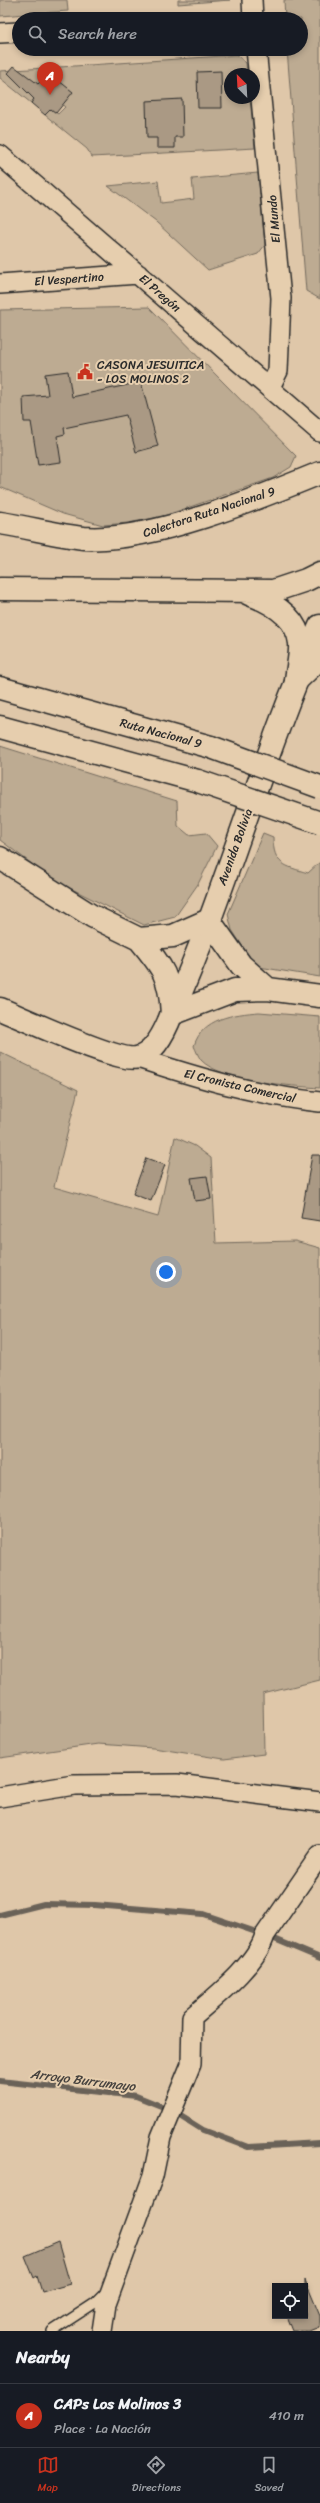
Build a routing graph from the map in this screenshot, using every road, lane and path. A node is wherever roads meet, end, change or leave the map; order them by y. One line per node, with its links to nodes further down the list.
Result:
1 (252, 0): 2 (street)
2 (253, 12)
3 (12, 32): 4 (street)
4 (0, 33)
5 (257, 56): 9 (street, El Mundo)
6 (0, 155): 7 (street, El Pregón)
7 (138, 274): 8 (street, El Vespertino); 9 (street, El Pregón)
8 (0, 284)
9 (270, 387): 10 (street, El Pregón)
10 (320, 432)
11 (320, 473): 12 (main road, Colectora Ruta Nacional 9)
12 (0, 523)
13 (320, 573): 15 (main road)
14 (0, 589): 15 (main road)
15 (242, 591): 18 (main road)
16 (320, 626): 18 (main road, Avenida Bolivia)
17 (320, 658): 18 (main road)
18 (296, 681): 24 (main road, Avenida Bolivia)
19 (0, 688): 21 (main road, Ruta Nacional 9, bridge)
20 (0, 727): 22 (main road, bridge)
21 (320, 787)
22 (320, 823)
23 (0, 858): 25 (main road)
24 (209, 920): 25 (main road); 26 (main road); 29 (main road, Avenida Bolivia)
25 (138, 939): 29 (main road)
26 (268, 989): 27 (main road); 29 (main road)
27 (320, 996)
28 (0, 1009): 30 (main road)
29 (172, 1014): 30 (main road, Avenida Bolivia)
30 (138, 1058): 31 (street, El Cronista Comercial)
31 (320, 1102)
32 (0, 1797): 33 (street)
33 (320, 1802)
34 (320, 1855): 35 (street)
35 (114, 2284): 36 (lane); 37 (street)
36 (52, 2331)
37 (102, 2331)

